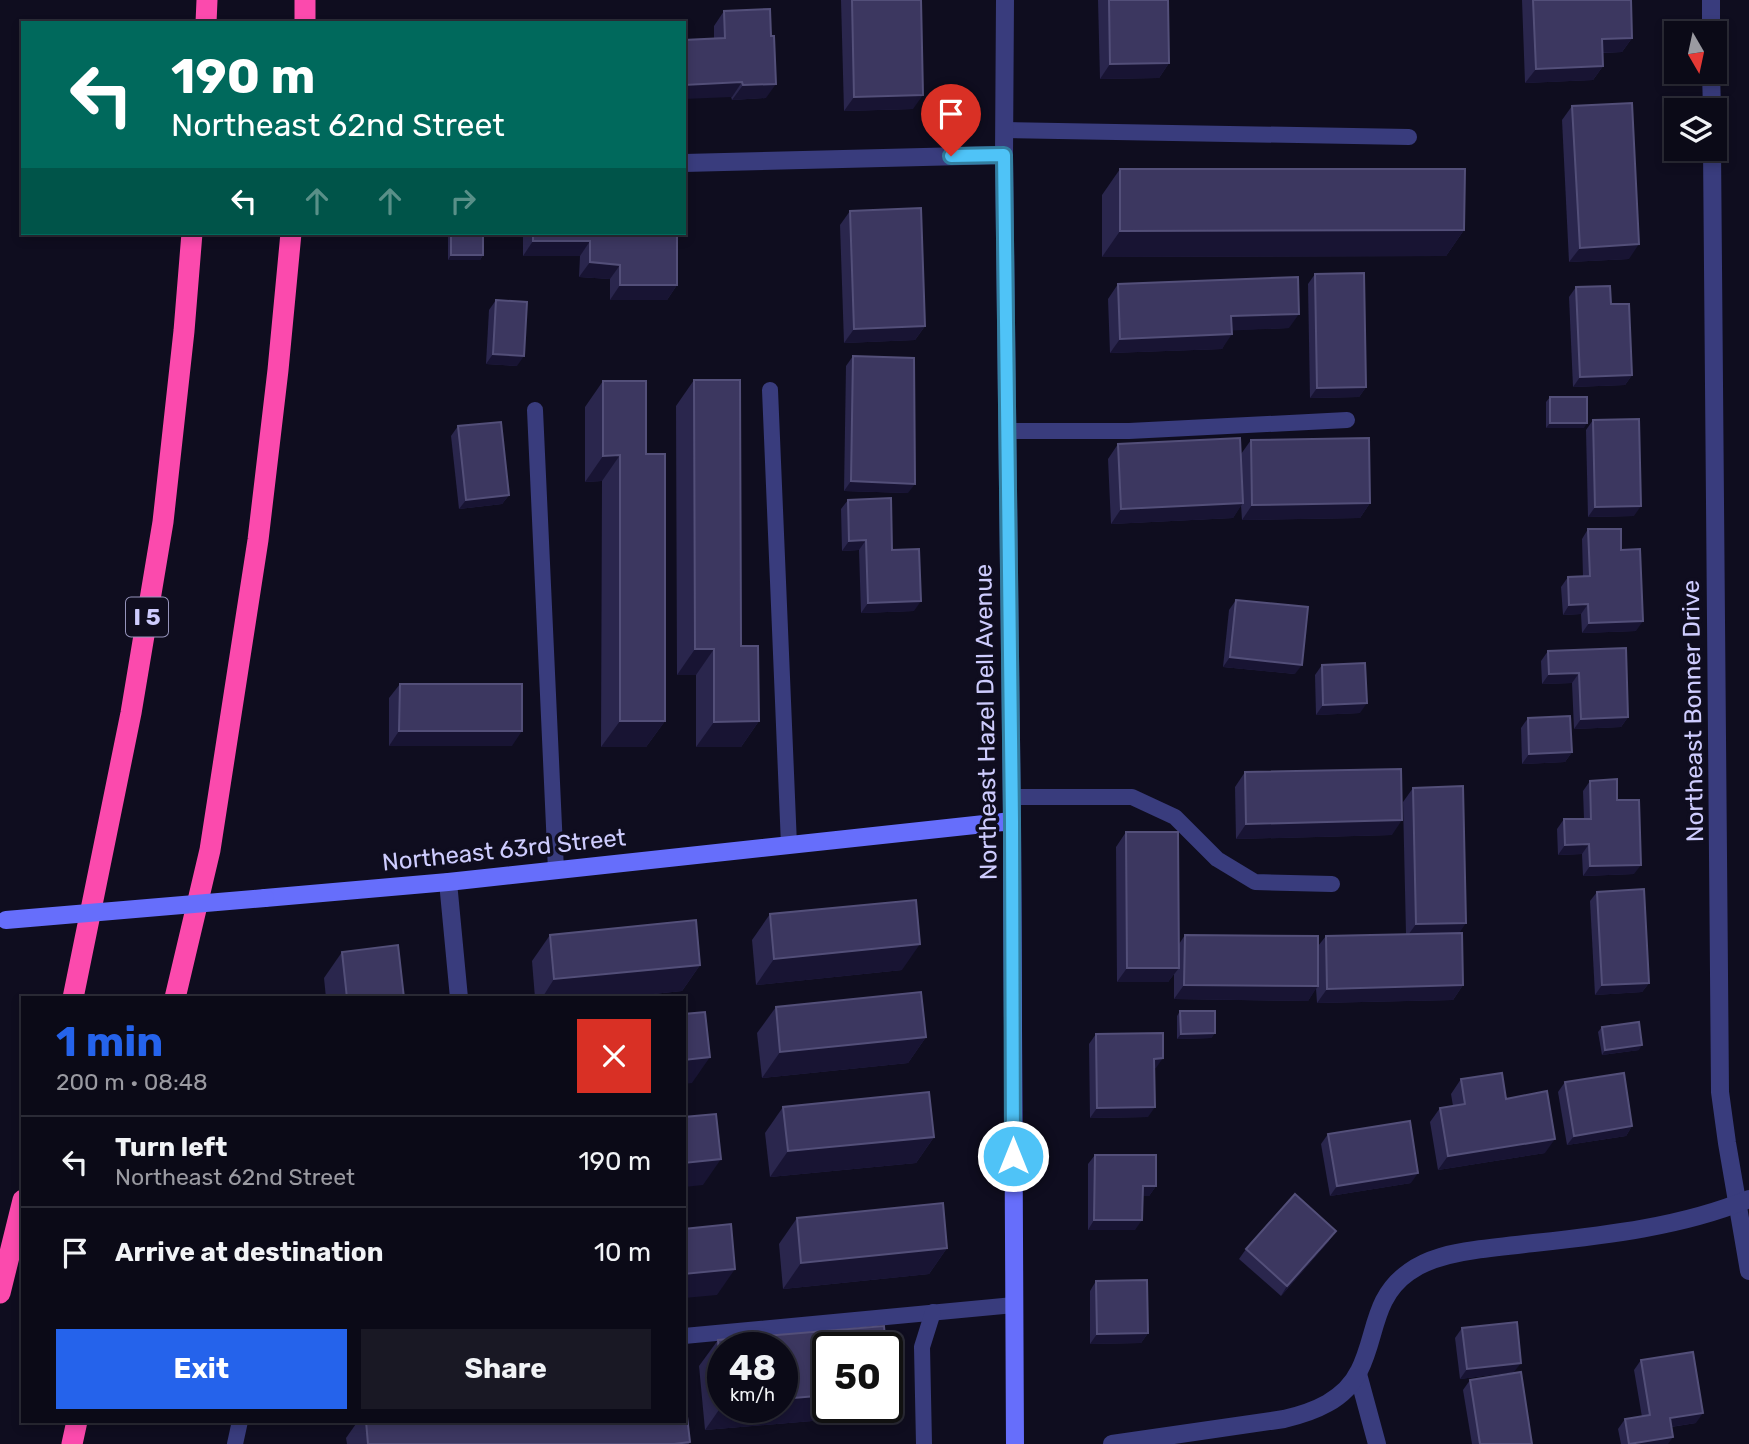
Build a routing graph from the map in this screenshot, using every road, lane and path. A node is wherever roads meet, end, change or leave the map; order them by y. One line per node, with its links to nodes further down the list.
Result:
1 (207, 0): 5 (highway)
2 (305, 0): 6 (highway)
3 (1005, 0): 8 (street, Northeast Hazel Dell Avenue)
4 (1711, 0): 7 (street)
5 (206, 21)
6 (304, 21)
7 (1711, 21)
8 (1004, 130): 9 (lane); 10 (street, Northeast Hazel Dell Avenue)
9 (1409, 137)
10 (1004, 155): 12 (street); 18 (street, Northeast Hazel Dell Avenue)
11 (1712, 161): 29 (street, Northeast Bonner Drive)
12 (686, 163)
13 (192, 235): 26 (highway, I 5)
14 (291, 235): 27 (highway)
15 (770, 390): 21 (lane)
16 (535, 410): 22 (lane)
17 (1347, 420): 18 (lane)
18 (1007, 431): 19 (street, Northeast Hazel Dell Avenue)
19 (1012, 797): 20 (street, Northeast Hazel Dell Avenue); 24 (lane)
20 (1012, 821): 21 (main road, Northeast 63rd Street); 33 (main road, Northeast Hazel Dell Avenue)
21 (789, 845): 22 (main road, Northeast 63rd Street)
22 (556, 870): 23 (main road, Northeast 63rd Street)
23 (448, 882): 25 (main road, Northeast 63rd Street, bridge); 28 (street)
24 (1332, 884)
25 (3, 921)
26 (73, 996)
27 (175, 996)
28 (459, 996)
29 (1743, 1201): 31 (street, Northeast Bonner Drive); 36 (street)
30 (21, 1208): 32 (highway)
31 (1749, 1271)
32 (0, 1293)
33 (1014, 1304): 34 (lane); 42 (main road, Northeast Hazel Dell Avenue)
34 (933, 1312): 35 (lane); 41 (lane)
35 (686, 1336)
36 (1358, 1374): 43 (street); 44 (street)
37 (77, 1423): 39 (highway)
38 (240, 1423): 40 (lane)
39 (72, 1444)
40 (235, 1444)
41 (923, 1444)
42 (1015, 1444)
43 (1112, 1444)
44 (1377, 1444)

